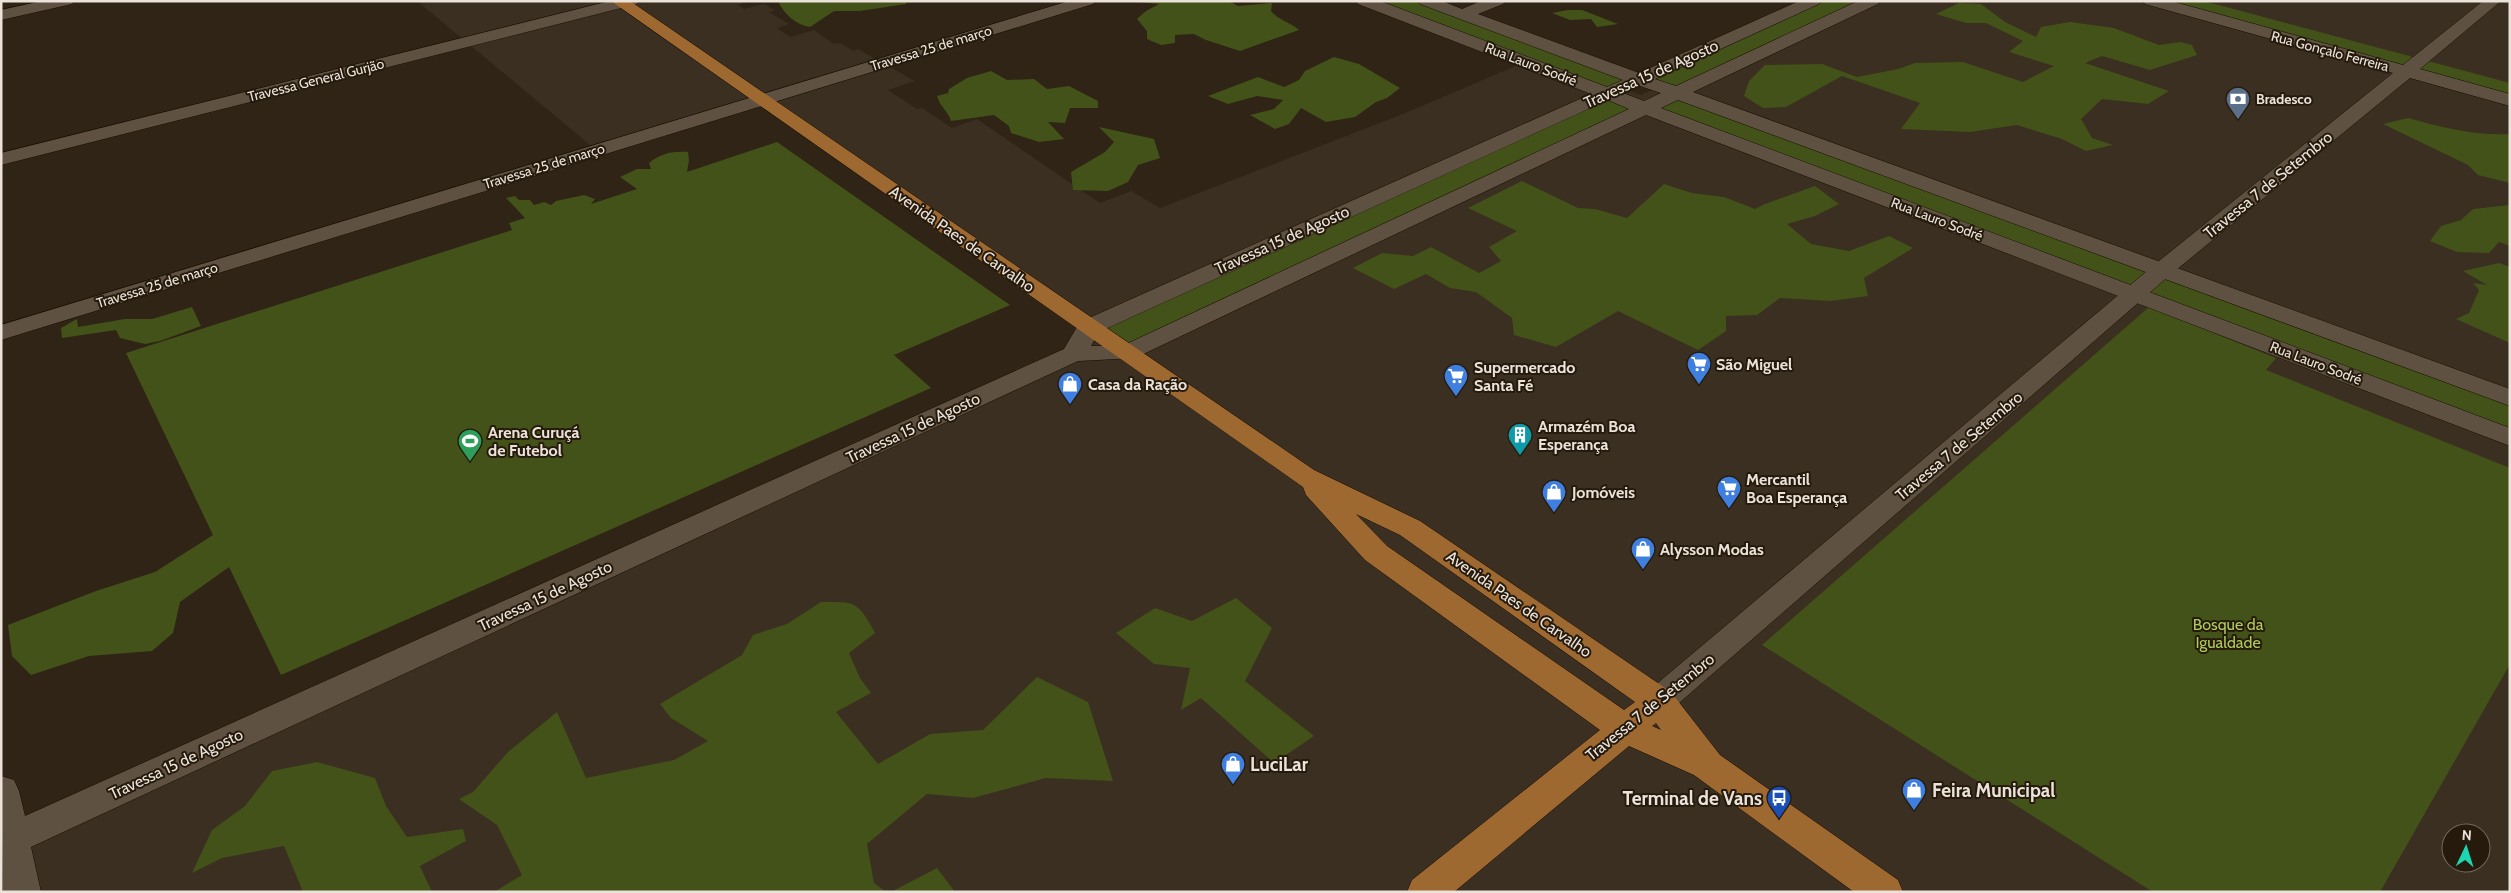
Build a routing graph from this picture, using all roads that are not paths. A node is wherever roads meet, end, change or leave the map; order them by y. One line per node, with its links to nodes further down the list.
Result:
1 (66, 1): 13 (street)
2 (1087, 1): 19 (street, Travessa 25 de março)
3 (1364, 1): 17 (street, Rua Lauro Sodré)
4 (1426, 1): 12 (street, Rua Lauro Sodré)
5 (1497, 1): 12 (street)
6 (1813, 1): 15 (street, Travessa 15 de Agosto)
7 (1872, 1): 18 (street, Travessa 15 de Agosto)
8 (2151, 1): 14 (street, Rua Gonçalo Ferreira)
9 (2204, 1): 14 (street, Rua Gonçalo Ferreira)
10 (2493, 1): 14 (street, Travessa 7 de Setembro)
11 (624, 2): 19 (main road, Avenida Paes de Carvalho); 22 (street, Travessa General Gurjão)
12 (1463, 14): 15 (street, Rua Lauro Sodré)
13 (1, 15)
14 (2415, 66): 16 (street, Rua Gonçalo Ferreira); 20 (street, Rua Gonçalo Ferreira); 23 (street, Travessa 7 de Setembro)
15 (1640, 78): 17 (street, Travessa 15 de Agosto); 18 (street, Rua Lauro Sodré)
16 (2510, 83)
17 (1609, 93): 21 (street, Rua Lauro Sodré); 25 (street, Travessa 15 de Agosto)
18 (1677, 93): 21 (street, Travessa 15 de Agosto); 23 (street, Rua Lauro Sodré)
19 (761, 100): 25 (main road, Avenida Paes de Carvalho); 26 (street, Travessa 25 de março)
20 (2510, 100)
21 (1646, 109): 24 (street, Rua Lauro Sodré); 27 (street, Travessa 15 de Agosto)
22 (1, 160)
23 (2162, 270): 24 (street, Travessa 7 de Setembro); 29 (street, Rua Lauro Sodré)
24 (2137, 294): 30 (street, Rua Lauro Sodré); 32 (street, Travessa 7 de Setembro)
25 (1089, 326): 27 (main road, Avenida Paes de Carvalho); 28 (street)
26 (1, 333)
27 (1126, 353): 28 (street); 31 (main road, Avenida Paes de Carvalho)
28 (1074, 354): 36 (street, Travessa 15 de Agosto)
29 (2510, 398)
30 (2510, 438)
31 (1304, 476): 32 (main road, Avenida Paes de Carvalho); 33 (main road, Avenida Paes de Carvalho)
32 (1659, 701): 33 (main road, Travessa 7 de Setembro); 34 (main road, Avenida Paes de Carvalho)
33 (1623, 728): 34 (main road, Avenida Paes de Carvalho); 38 (main road, Travessa 7 de Setembro)
34 (1707, 765): 39 (main road, Avenida Paes de Carvalho)
35 (1, 791): 36 (street)
36 (6, 842): 37 (street)
37 (22, 892)
38 (1426, 892)
39 (1884, 892)

